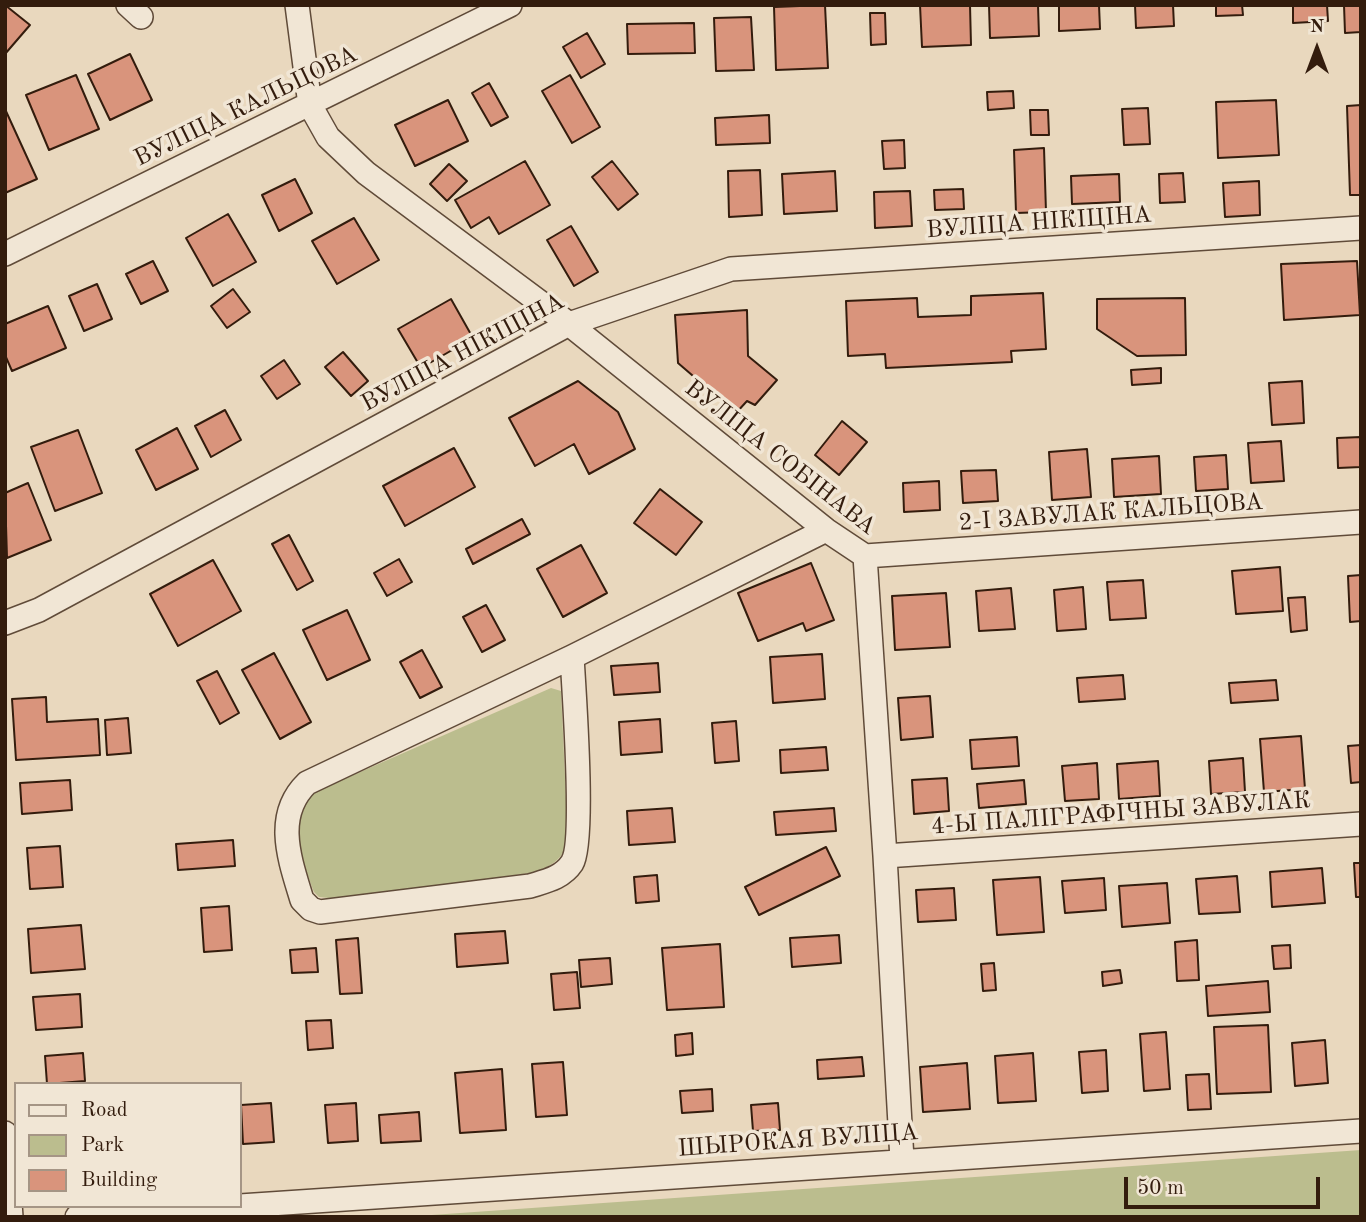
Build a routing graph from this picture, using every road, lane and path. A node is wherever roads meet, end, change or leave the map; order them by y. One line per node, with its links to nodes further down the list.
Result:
1 (297, 5): 3 (street, ВУЛІЦА СОБІНАВА)
2 (510, 5): 3 (street, ВУЛІЦА КАЛЬЦОВА)
3 (310, 105): 5 (street, ВУЛІЦА КАЛЬЦОВА); 6 (street, ВУЛІЦА СОБІНАВА)
4 (1361, 228): 6 (street, ВУЛІЦА НІКІЦІНА)
5 (5, 254)
6 (569, 324): 8 (street, ВУЛІЦА СОБІНАВА); 10 (street, ВУЛІЦА НІКІЦІНА)
7 (1361, 522): 9 (street, 2-І ЗАВУЛАК КАЛЬЦОВА)
8 (826, 530): 9 (street, ВУЛІЦА СОБІНАВА); 11 (street)
9 (865, 556): 13 (street, ВУЛІЦА СОБІНАВА)
10 (5, 623)
11 (572, 657): 11 (street)
12 (1361, 824): 13 (street, 4-Ы ПАЛІГРАФІЧНЫ ЗАВУЛАК)
13 (885, 856): 16 (street, ВУЛІЦА СОБІНАВА)
14 (1361, 1131): 16 (street, ШЫРОКАЯ ВУЛІЦА)
15 (5, 1133): 19 (street)
16 (902, 1160): 17 (street, ШЫРОКАЯ ВУЛІЦА)
17 (242, 1206)
18 (203, 1208): 20 (street)
19 (11, 1217)
20 (77, 1217)

